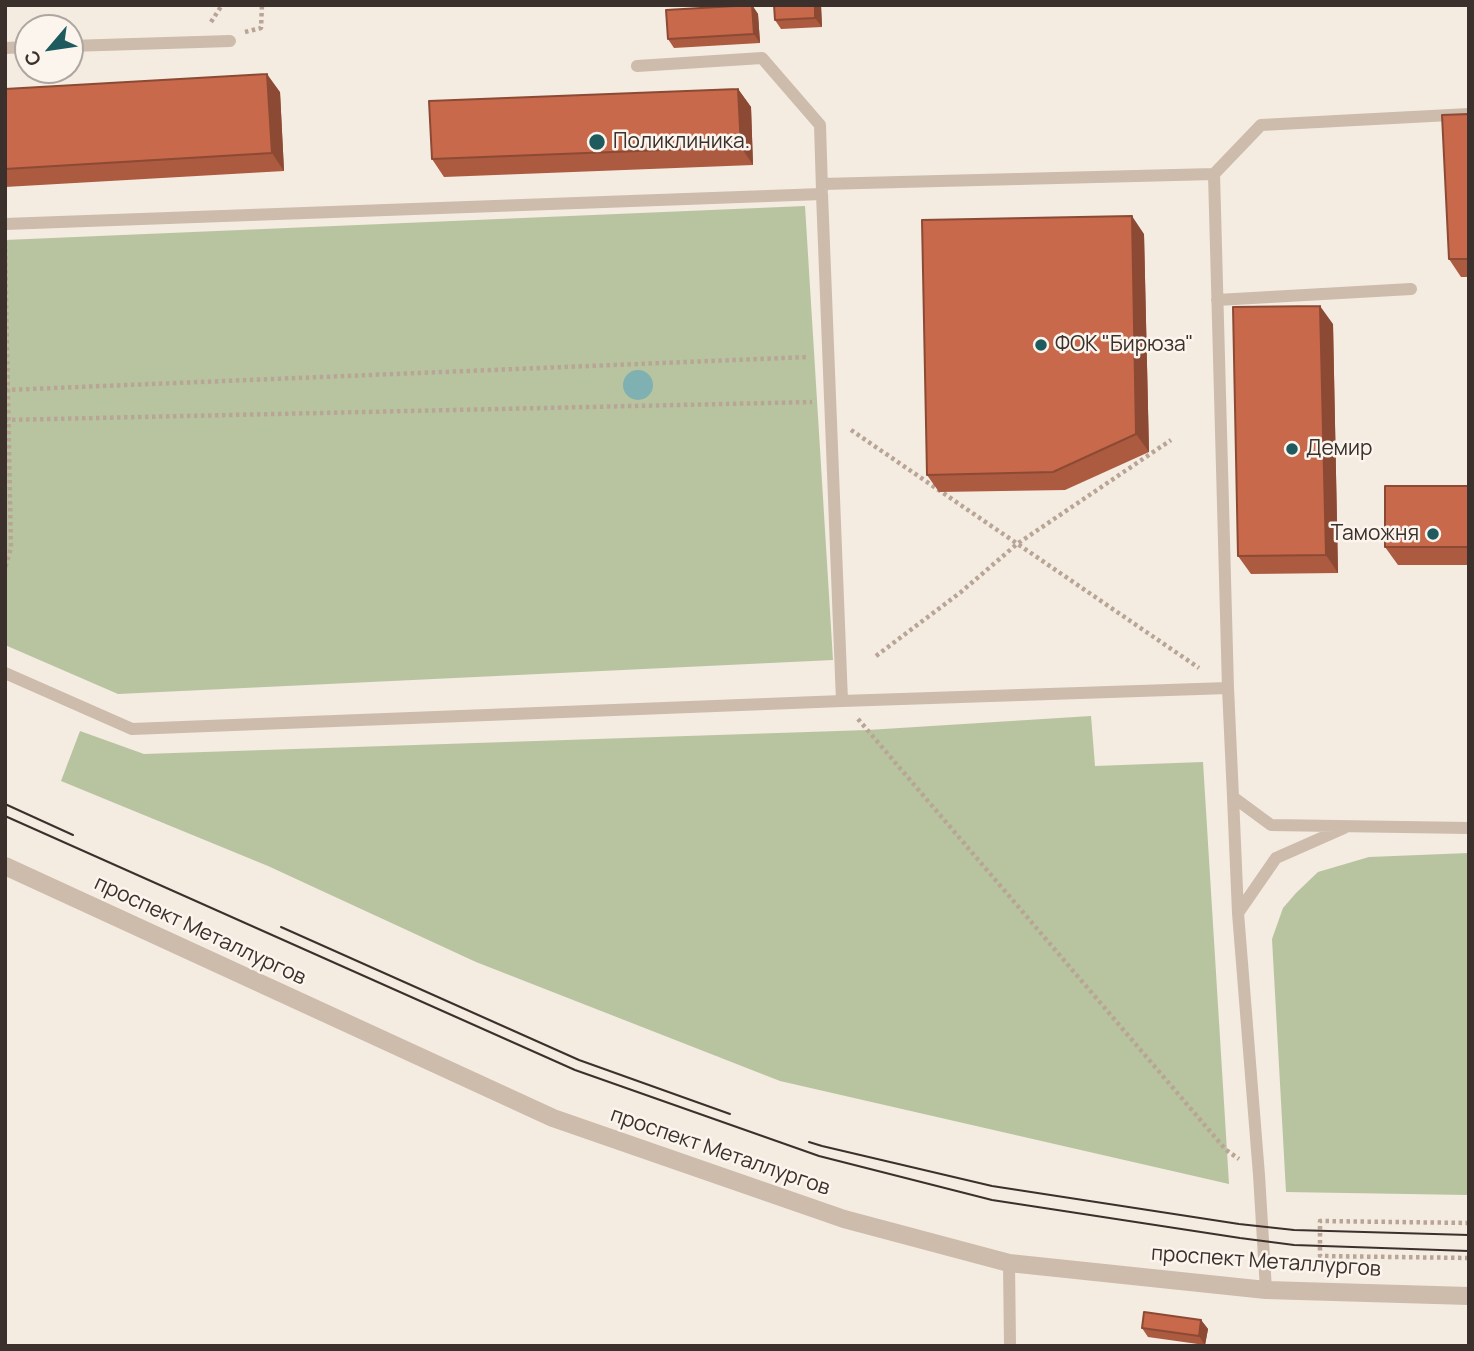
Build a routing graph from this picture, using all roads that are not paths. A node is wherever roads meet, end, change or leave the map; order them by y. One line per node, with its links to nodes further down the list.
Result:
1 (230, 41): 2 (lane)
2 (84, 46)
3 (637, 66): 6 (lane)
4 (1469, 114): 5 (lane)
5 (1214, 174): 6 (lane); 9 (lane)
6 (822, 189): 7 (lane); 12 (lane)
7 (5, 224)
8 (1411, 289): 9 (lane)
9 (1217, 300): 11 (lane)
10 (5, 673): 12 (lane)
11 (1228, 688): 12 (lane); 13 (lane)
12 (842, 701)
13 (1233, 797): 14 (lane); 17 (lane)
14 (1347, 827): 15 (lane); 17 (lane)
15 (1469, 828)
16 (5, 866): 18 (street, проспект Металлургов)
17 (1238, 913): 19 (lane)
18 (1010, 1263): 19 (street, проспект Металлургов); 21 (lane)
19 (1266, 1290): 20 (street, проспект Металлургов)
20 (1469, 1296)
21 (1010, 1346)

